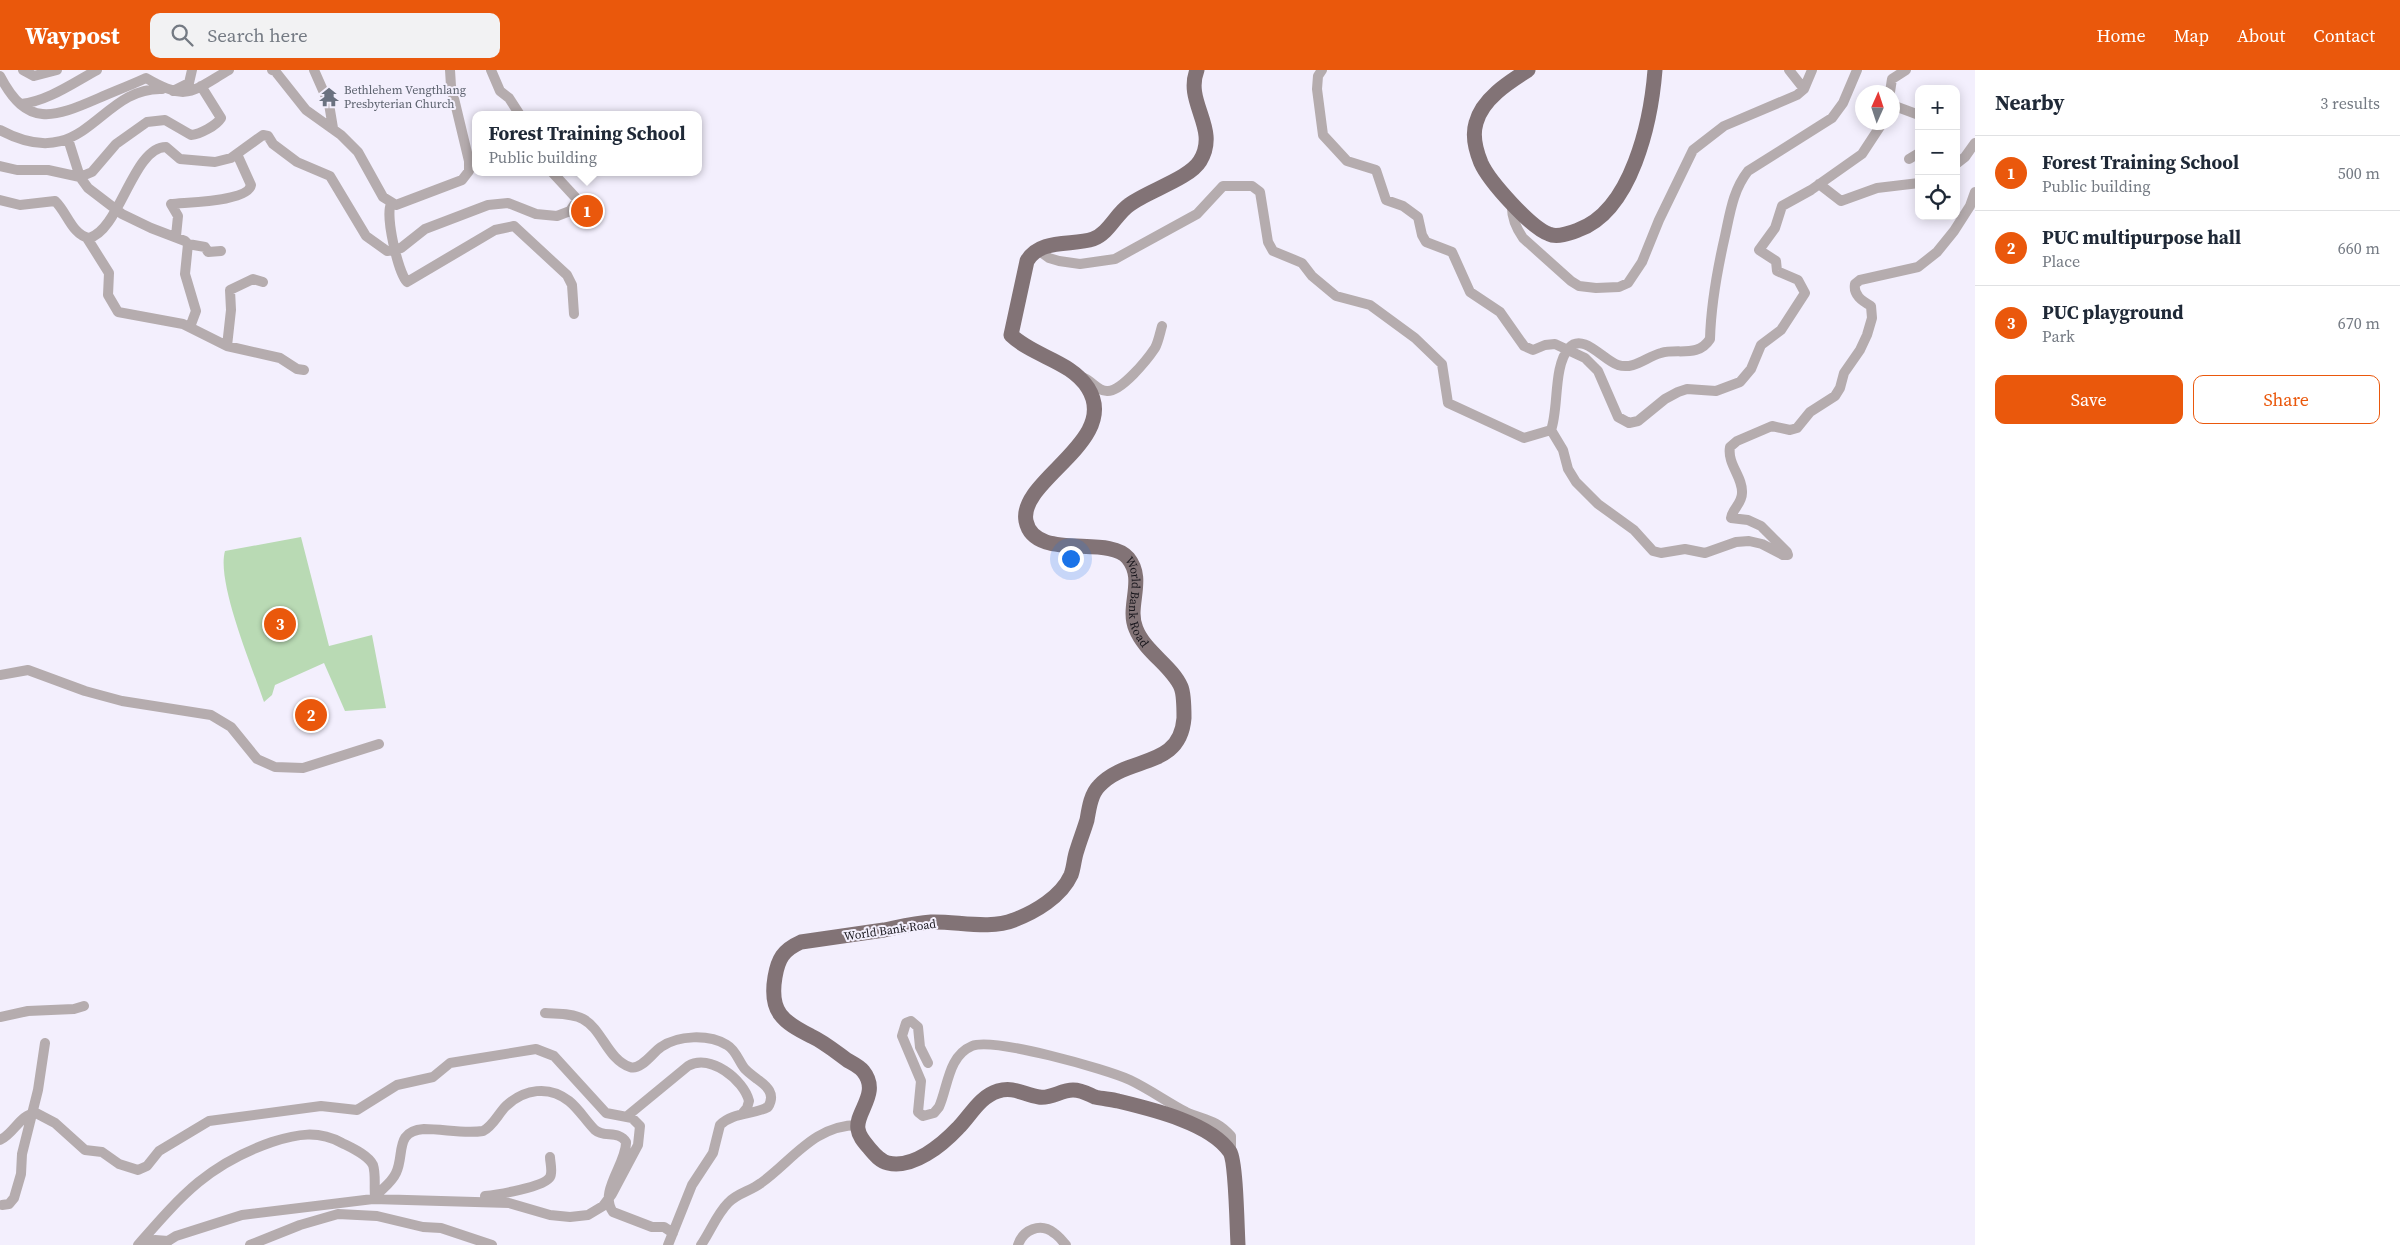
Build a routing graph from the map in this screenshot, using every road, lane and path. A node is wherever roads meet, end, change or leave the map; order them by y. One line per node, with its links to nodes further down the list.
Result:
1 (5, 70): 21 (street)
2 (23, 70): 3 (street)
3 (57, 70)
4 (97, 70): 29 (street)
5 (192, 70): 27 (street)
6 (229, 70): 24 (street)
7 (272, 70): 33 (street)
8 (314, 70): 33 (street)
9 (445, 70): 25 (street)
10 (450, 70): 25 (street)
11 (491, 70): 31 (street)
12 (1197, 70): 55 (main road)
13 (1322, 70): 63 (street)
14 (1528, 70): 50 (main road)
15 (1655, 70): 50 (main road)
16 (1789, 70): 26 (street)
17 (1812, 70): 26 (street)
18 (1857, 70): 63 (street)
19 (1906, 70): 22 (street)
20 (149, 74): 27 (street); 29 (street)
21 (0, 75): 28 (street)
22 (1891, 85)
23 (0, 86): 28 (street)
24 (201, 86): 27 (street); 44 (street)
25 (452, 86): 49 (street)
26 (1804, 89): 50 (street)
27 (168, 90): 36 (street)
28 (10, 96): 29 (street)
29 (21, 104)
30 (1900, 108): 32 (street)
31 (517, 111)
32 (1915, 114)
33 (333, 128): 49 (street)
34 (0, 130): 36 (street)
35 (1879, 130): 45 (street)
36 (68, 139): 44 (street)
37 (1975, 144): 41 (street)
38 (237, 154): 51 (street); 52 (street); 56 (street)
39 (1915, 155): 40 (street)
40 (1909, 159)
41 (1960, 161)
42 (0, 166): 44 (street)
43 (556, 176): 56 (street)
44 (80, 177): 51 (street)
45 (1819, 184): 46 (street); 63 (street)
46 (1915, 184)
47 (1975, 192): 66 (street)
48 (0, 200): 53 (street)
49 (391, 204): 56 (street)
50 (1512, 204)
51 (116, 209): 52 (street); 53 (street)
52 (176, 236): 54 (street)
53 (87, 238): 61 (street)
54 (188, 244): 57 (street); 61 (street)
55 (1038, 250): 65 (main road, World Bank Road); 66 (street)
56 (396, 251): 59 (street)
57 (221, 252)
58 (263, 282): 62 (street)
59 (574, 314)
60 (1162, 326): 65 (street)
61 (190, 327): 62 (street)
62 (227, 346): 64 (street)
63 (1568, 349): 66 (street)
64 (304, 370)
65 (1076, 375): 77 (main road, World Bank Road)
66 (1551, 430)
67 (0, 675): 68 (street)
68 (379, 744)
69 (84, 1006): 71 (street)
70 (545, 1013): 75 (street)
71 (0, 1017)
72 (45, 1043): 74 (street)
73 (928, 1063): 79 (street)
74 (31, 1113): 76 (street); 78 (street); 84 (street)
75 (742, 1114): 76 (street); 85 (street)
76 (626, 1117): 82 (street)
77 (858, 1125): 79 (main road); 91 (street)
78 (0, 1140)
79 (1231, 1154): 94 (main road)
80 (550, 1157): 83 (street)
81 (374, 1197): 82 (street); 83 (street); 86 (street); 87 (street)
82 (610, 1197): 83 (street); 85 (street)
83 (452, 1200)
84 (2, 1205)
85 (672, 1233): 90 (street)
86 (167, 1243): 87 (street)
87 (139, 1245)
88 (250, 1245): 89 (street)
89 (492, 1245)
90 (668, 1245)
91 (701, 1245)
92 (1018, 1245): 93 (street)
93 (1066, 1245)
94 (1238, 1245)

